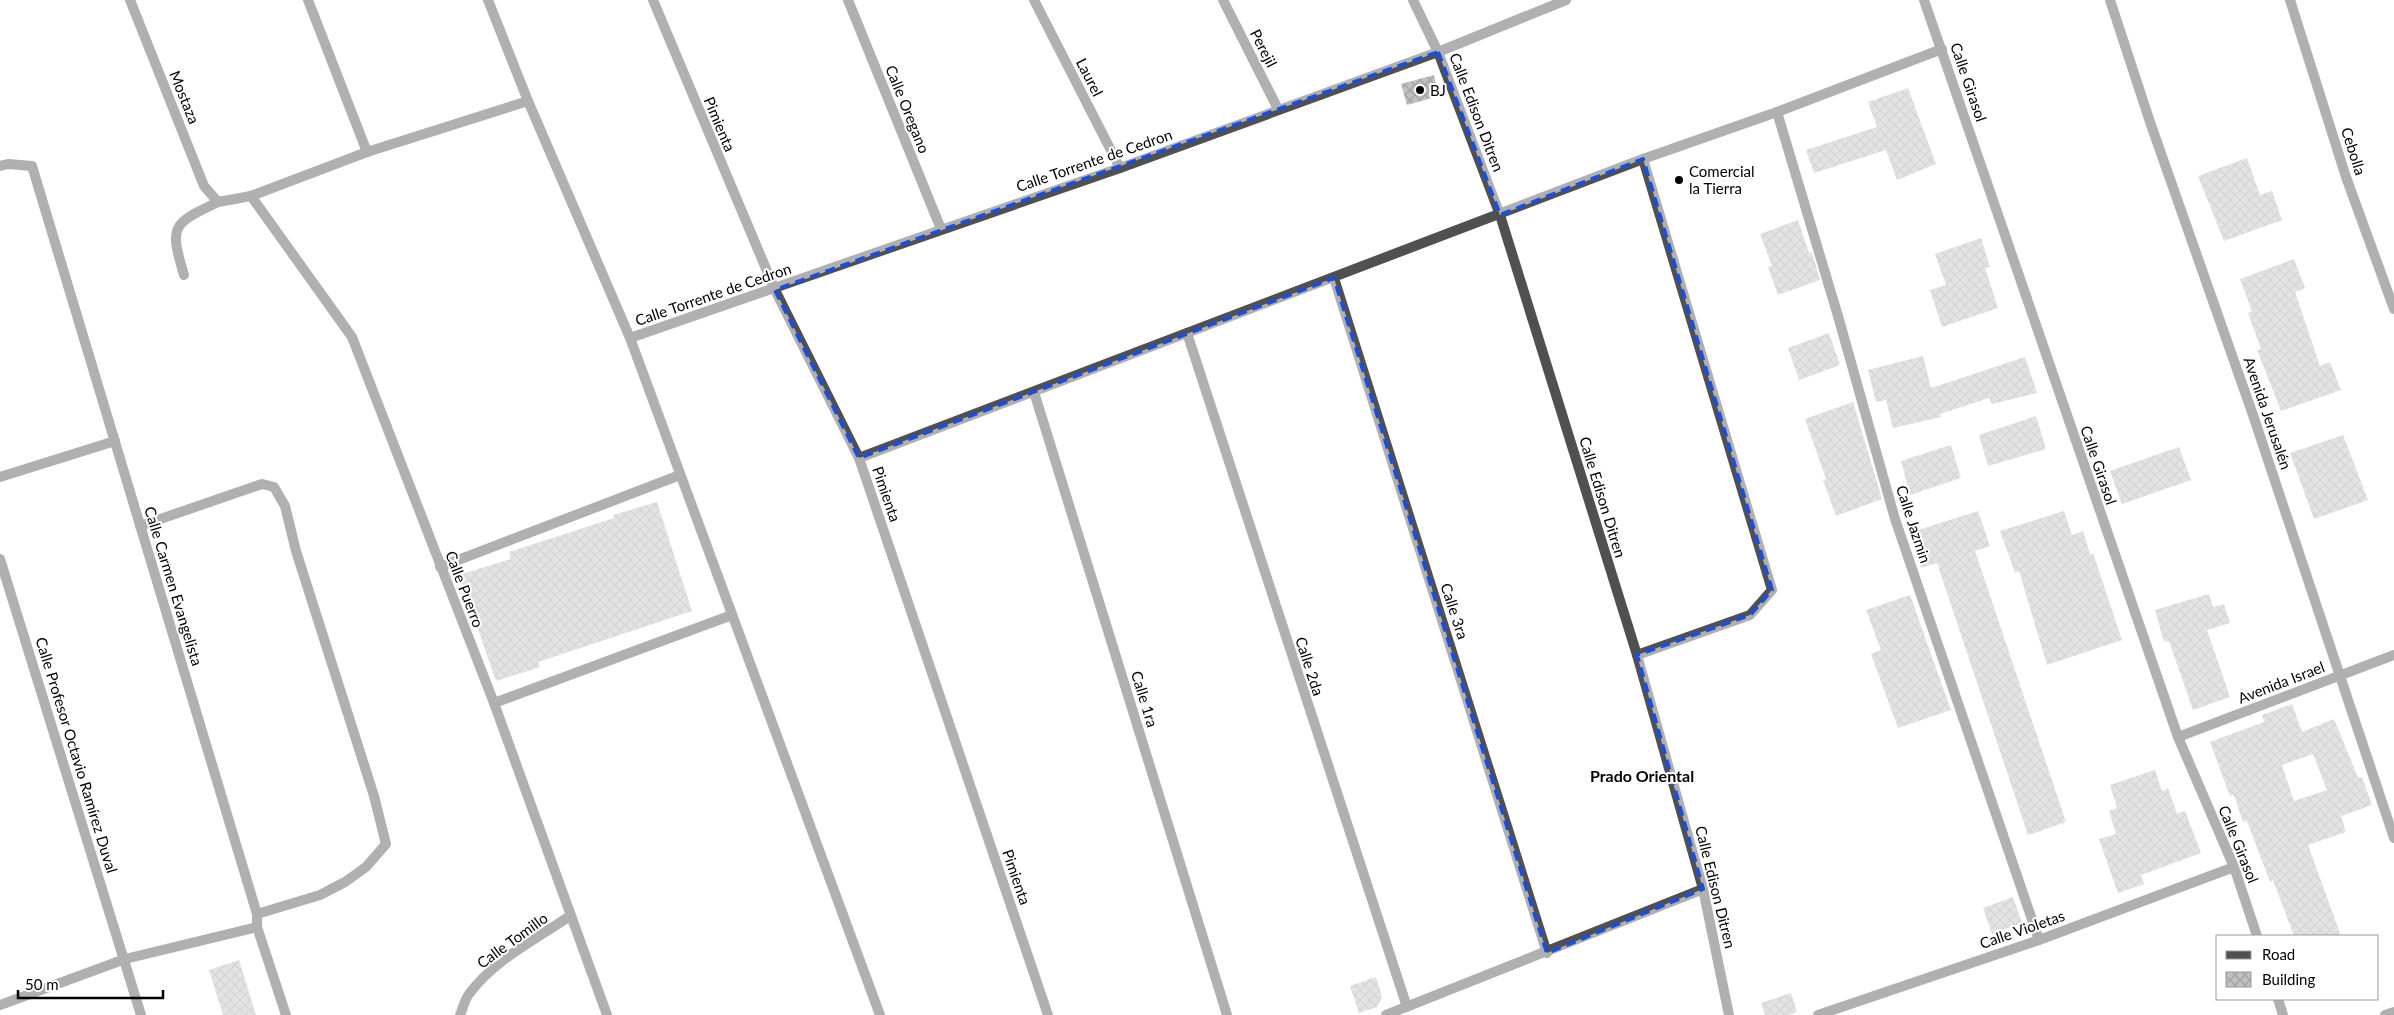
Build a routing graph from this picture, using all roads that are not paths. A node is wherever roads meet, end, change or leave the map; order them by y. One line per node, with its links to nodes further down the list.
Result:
1 (130, 0): 23 (street, Mostaza)
2 (308, 0): 18 (street)
3 (488, 0): 15 (street)
4 (653, 0): 28 (street, Pimienta)
5 (848, 0): 25 (street, Calle Oregano)
6 (1034, 0): 21 (street, Laurel)
7 (1223, 0): 16 (street, Perejil)
8 (1413, 0): 14 (street, Calle Edison Ditren)
9 (1566, 0): 14 (street, Calle Torrente de Cedron)
10 (1924, 0): 13 (street, Calle Girasol)
11 (2110, 0): 43 (street, Avenida Jerusalén)
12 (2290, 0): 29 (street, Cebolla)
13 (1942, 48): 17 (street); 45 (street, Calle Girasol)
14 (1438, 52): 16 (street, Calle Torrente de Cedron); 24 (street, Calle Edison Ditren)
15 (528, 101): 18 (street); 31 (street)
16 (1278, 109): 21 (street, Calle Torrente de Cedron)
17 (1777, 112): 19 (street); 53 (street, Calle Jazmin)
18 (367, 152): 22 (street)
19 (1643, 159): 24 (street); 41 (street)
20 (0, 166): 33 (street, Calle Carmen Evangelista)
21 (1120, 168): 25 (street, Calle Torrente de Cedron)
22 (252, 196): 23 (street); 39 (street, Calle Puerro)
23 (218, 202): 26 (street)
24 (1500, 215): 27 (street); 41 (street, Calle Edison Ditren)
25 (941, 229): 28 (street, Calle Torrente de Cedron)
26 (184, 275)
27 (1334, 278): 30 (street); 54 (street, Calle 3ra)
28 (775, 290): 31 (street, Calle Torrente de Cedron); 34 (street, Pimienta)
29 (2394, 309)
30 (1187, 333): 32 (street); 58 (street, Calle 2da)
31 (630, 338): 35 (street)
32 (1034, 392): 34 (street); 66 (street, Calle 1ra)
33 (114, 441): 36 (street); 37 (street, Calle Carmen Evangelista)
34 (860, 458): 65 (street, Pimienta)
35 (680, 475): 39 (street); 40 (street)
36 (0, 477)
37 (140, 526): 49 (street, Calle Carmen Evangelista); 49 (street)
38 (0, 559): 55 (street, Calle Profesor Octavio Ramírez Duval)
39 (440, 567): 44 (street, Calle Puerro)
40 (732, 615): 44 (street); 64 (street)
41 (1637, 654): 48 (street, Calle Edison Ditren)
42 (2394, 655): 43 (street, Avenida Israel)
43 (2340, 676): 45 (street, Avenida Israel); 46 (street, Avenida Jerusalén)
44 (494, 704): 50 (street, Calle Puerro)
45 (2178, 737): 47 (street, Calle Girasol)
46 (2393, 832)
47 (2234, 868): 52 (street, Calle Girasol); 53 (street, Calle Violetas)
48 (1704, 889): 54 (street); 68 (street, Calle Edison Ditren)
49 (256, 914): 51 (street, Calle Carmen Evangelista)
50 (570, 916): 62 (street, Calle Tomillo); 63 (street, Calle Puerro)
51 (258, 927): 55 (street); 61 (street, Calle Carmen Evangelista)
52 (2257, 935)
53 (2039, 940): 69 (street, Calle Violetas)
54 (1547, 953): 58 (street)
55 (125, 959): 57 (street); 60 (street, Calle Profesor Octavio Ramírez Duval)
56 (2278, 1000): 70 (street)
57 (0, 1005)
58 (1407, 1007): 67 (street)
59 (2394, 1012): 71 (street)
60 (141, 1015)
61 (286, 1015)
62 (460, 1015)
63 (607, 1015)
64 (880, 1015)
65 (1048, 1015)
66 (1227, 1015)
67 (1386, 1015)
68 (1729, 1015)
69 (1818, 1015)
70 (2283, 1015)
71 (2385, 1015)

